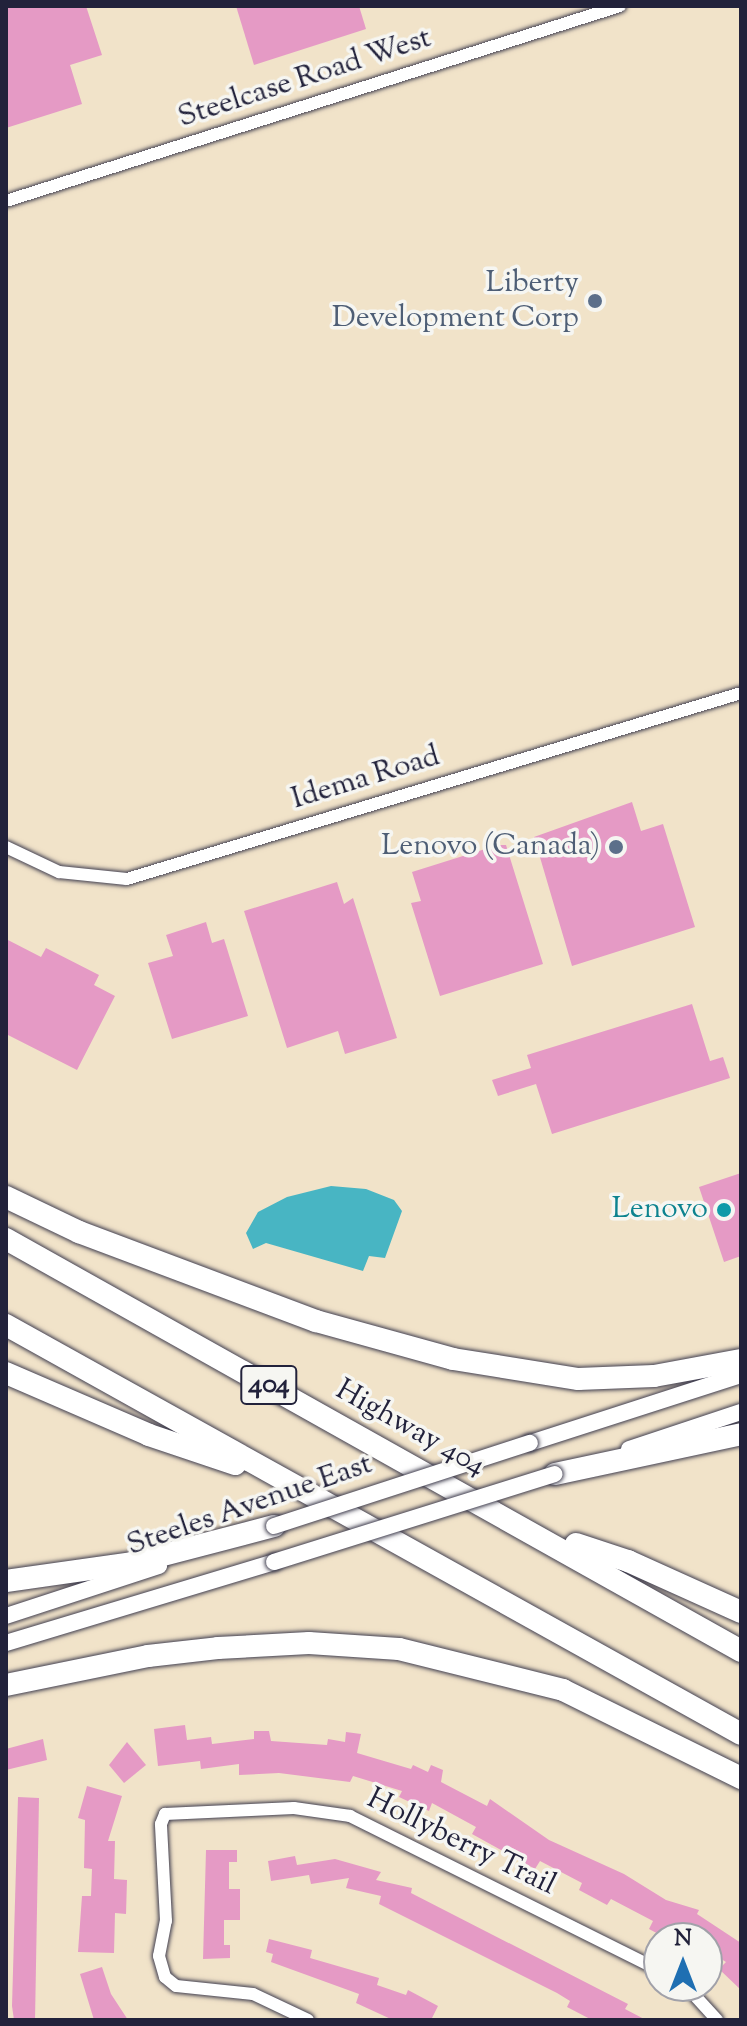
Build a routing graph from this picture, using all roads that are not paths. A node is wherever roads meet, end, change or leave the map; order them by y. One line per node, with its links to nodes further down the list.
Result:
1 (620, 6): 2 (street, Steelcase Road West)
2 (6, 201)
3 (741, 693): 4 (street, Idema Road)
4 (6, 847)
5 (6, 1197): 8 (highway)
6 (6, 1239): 16 (highway, Highway 404 / 404)
7 (6, 1325): 14 (highway, 404)
8 (741, 1360)
9 (6, 1373): 14 (highway)
10 (741, 1375): 15 (main road, Steeles Avenue East, bridge)
11 (741, 1412): 13 (main road, Steeles Avenue East)
12 (741, 1434): 13 (highway)
13 (555, 1474): 20 (main road, Steeles Avenue East, bridge)
14 (293, 1483): 23 (highway, 404)
15 (274, 1526): 17 (highway); 19 (main road, Steeles Avenue East)
16 (532, 1531): 18 (highway); 21 (highway, Highway 404 / 404)
17 (6, 1581)
18 (741, 1612)
19 (6, 1616)
20 (6, 1643)
21 (741, 1651)
22 (6, 1685): 24 (highway)
23 (741, 1734)
24 (741, 1778)
25 (643, 1962): 27 (street, Hollyberry Trail)
26 (701, 2002): 28 (street)
27 (308, 2020)
28 (717, 2020)

